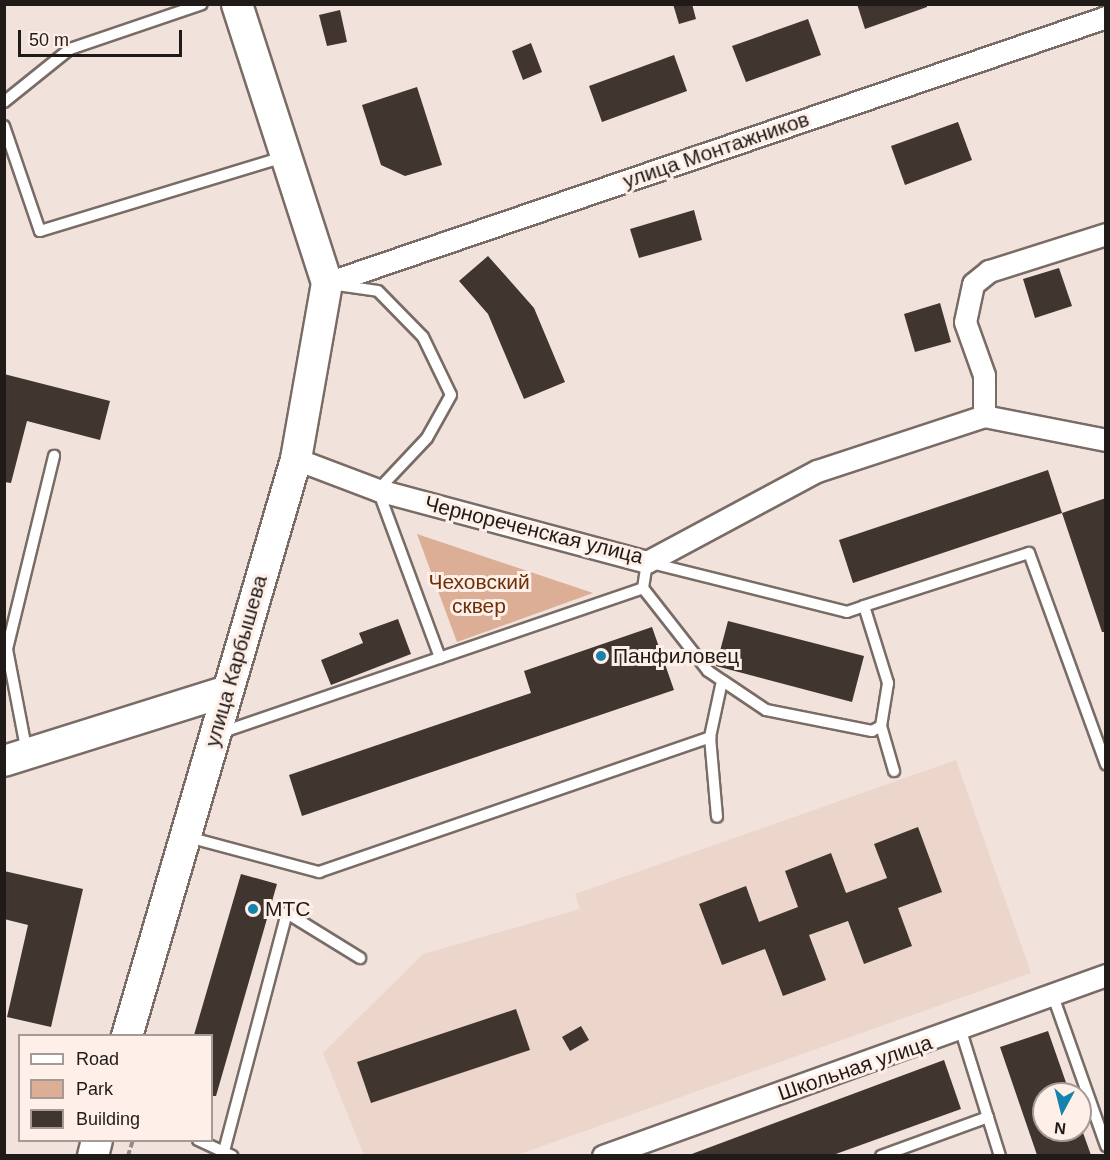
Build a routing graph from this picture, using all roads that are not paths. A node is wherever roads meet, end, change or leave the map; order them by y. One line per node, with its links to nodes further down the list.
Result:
1 (202, 4): 4 (lane)
2 (237, 4): 6 (main road)
3 (1106, 17): 8 (street, улица Монтажников)
4 (4, 102)
5 (4, 126): 6 (lane)
6 (290, 155): 8 (main road)
7 (1106, 234): 9 (street)
8 (327, 283): 12 (main road, улица Карбышева); 13 (lane)
9 (984, 416): 10 (street, Чернореченская улица); 14 (street, Чернореченская улица)
10 (1106, 440)
11 (54, 456): 17 (lane)
12 (296, 459): 13 (street, Чернореченская улица); 20 (main road, улица Карбышева)
13 (378, 490): 14 (street, Чернореченская улица); 18 (lane)
14 (647, 562): 15 (lane); 16 (lane)
15 (643, 588): 18 (lane); 19 (lane)
16 (864, 606): 21 (lane); 25 (lane)
17 (6, 649): 24 (lane)
18 (440, 658): 22 (lane)
19 (722, 681): 21 (lane); 23 (lane)
20 (227, 691): 22 (main road, улица Карбышева); 24 (main road)
21 (881, 726): 26 (lane)
22 (214, 735): 28 (main road, улица Карбышева)
23 (710, 737): 27 (lane); 28 (lane)
24 (16, 757)
25 (1106, 764)
26 (894, 771)
27 (717, 817)
28 (185, 836): 33 (main road, улица Карбышева)
29 (360, 958): 37 (lane)
30 (1106, 975): 31 (street, Школьная улица)
31 (1053, 996): 32 (street, Школьная улица); 36 (lane)
32 (961, 1031): 34 (lane); 38 (street, Школьная улица)
33 (127, 1034)
34 (988, 1117): 39 (lane); 40 (lane)
35 (203, 1142): 37 (lane)
36 (1106, 1146)
37 (228, 1153)
38 (603, 1155)
39 (881, 1155)
40 (1000, 1155)

